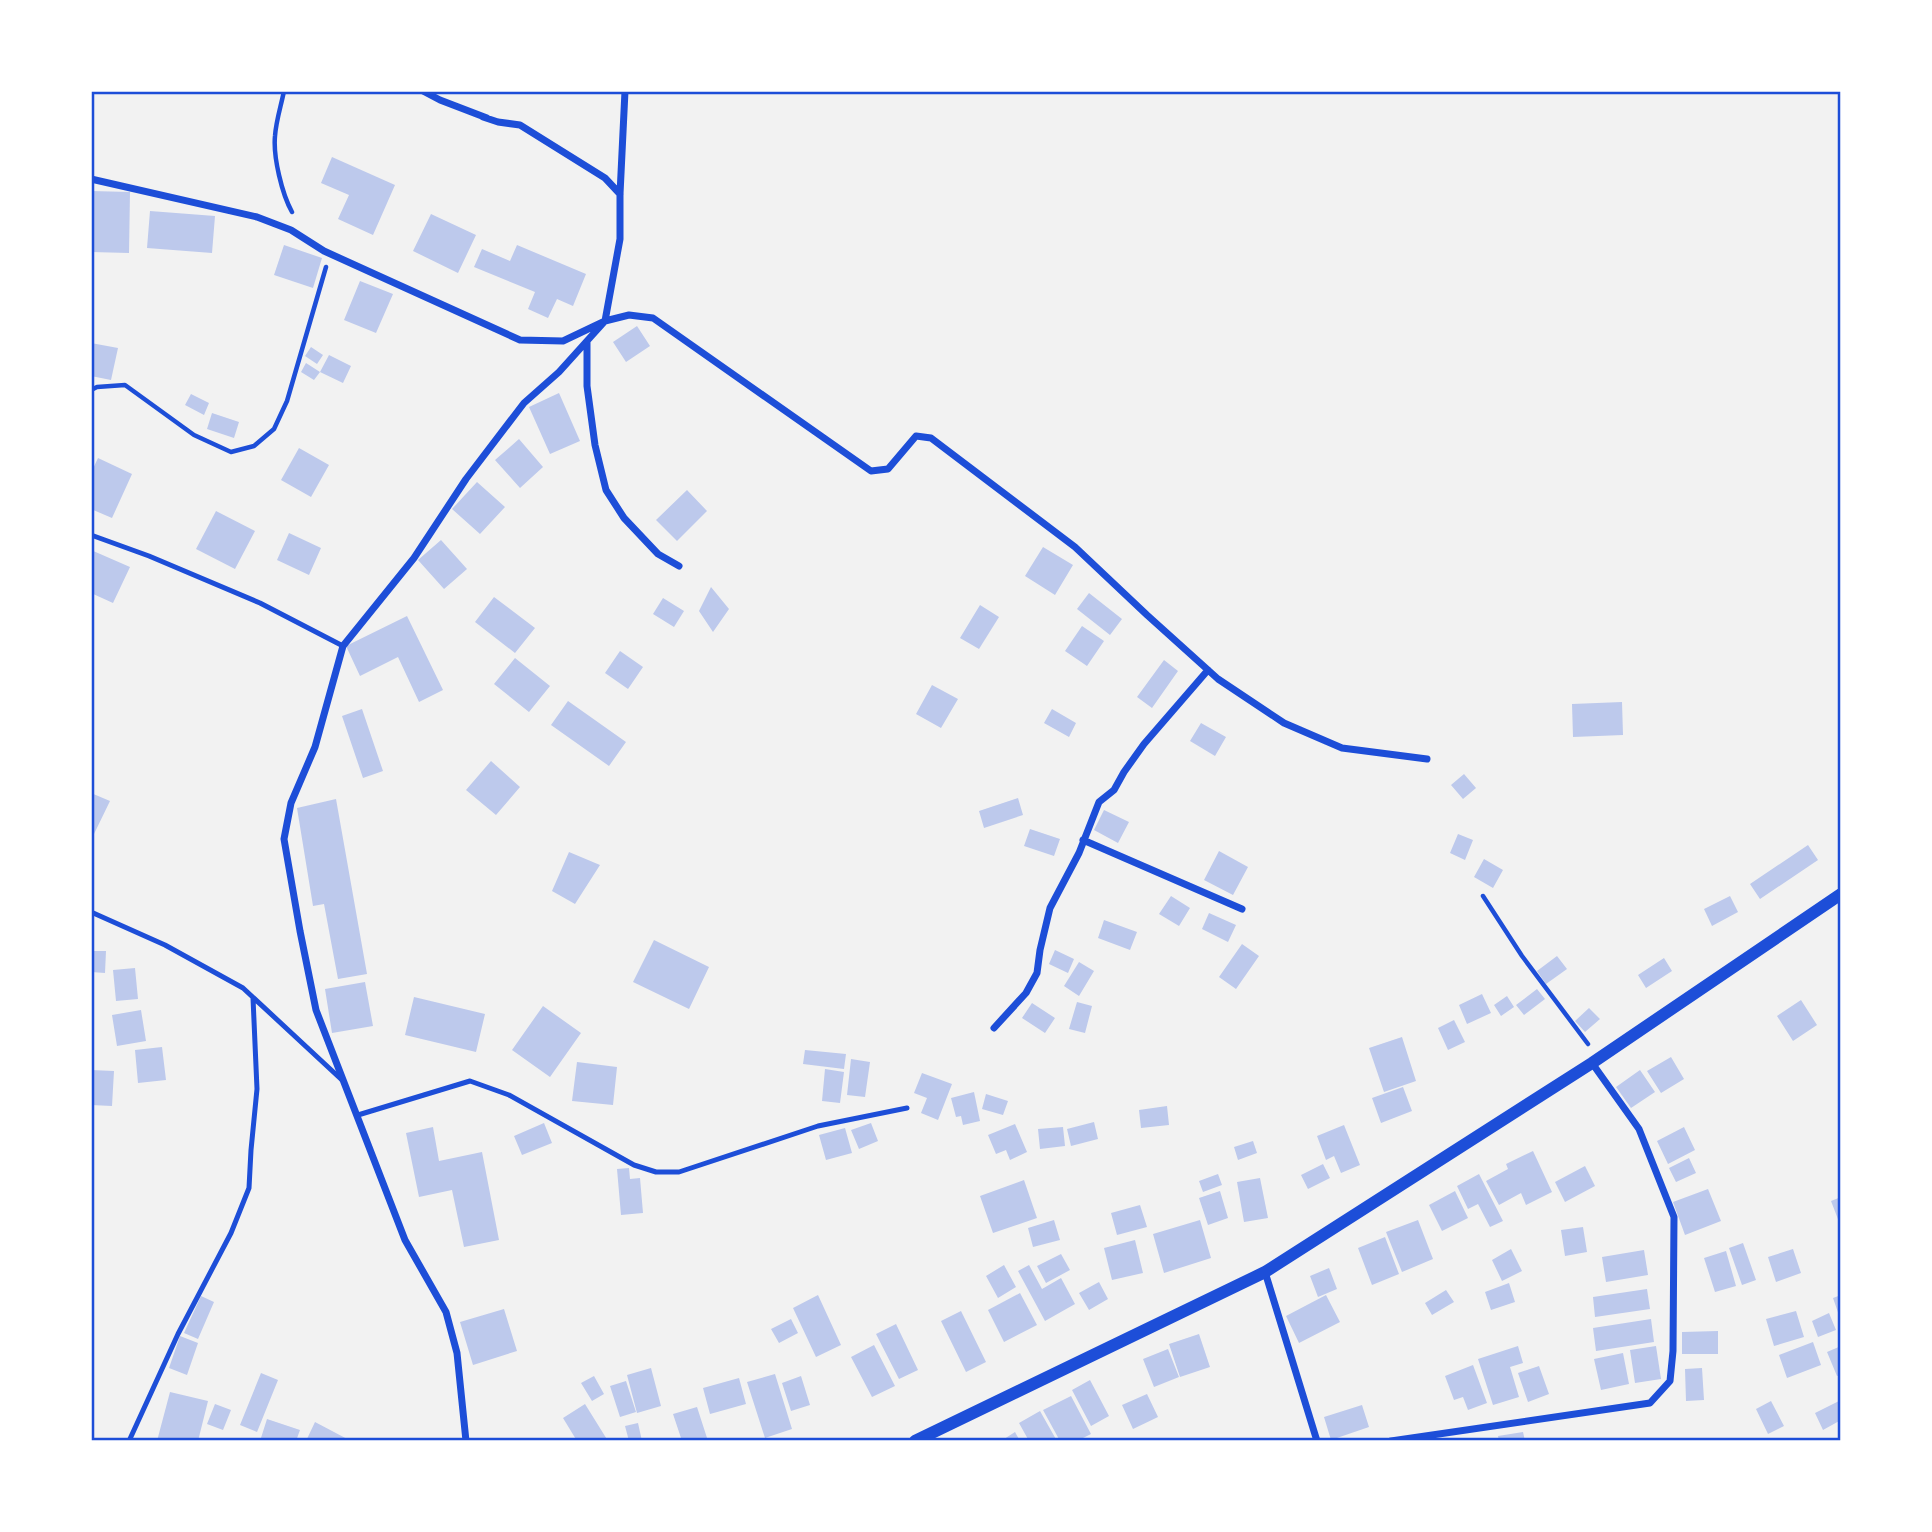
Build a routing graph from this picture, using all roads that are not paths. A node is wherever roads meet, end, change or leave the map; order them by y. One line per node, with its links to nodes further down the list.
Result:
1 (423, 91): 4 (street)
2 (625, 91): 4 (street)
3 (91, 179): 5 (street)
4 (620, 194): 5 (street)
5 (605, 321): 6 (street); 10 (street)
6 (587, 341): 8 (street); 9 (street)
7 (91, 535): 9 (lane)
8 (679, 566)
9 (343, 646): 19 (street)
10 (1208, 670): 11 (street); 12 (street)
11 (1427, 759)
12 (1083, 840): 14 (street); 17 (street)
13 (1841, 894): 18 (street)
14 (1242, 909)
15 (91, 912): 16 (lane)
16 (253, 998): 19 (lane); 23 (lane)
17 (994, 1028)
18 (1596, 1061): 22 (street); 27 (street)
19 (345, 1082): 21 (street)
20 (907, 1108): 21 (lane)
21 (358, 1115): 24 (street)
22 (1265, 1272): 25 (street); 26 (street)
23 (129, 1441)
24 (466, 1441)
25 (915, 1441)
26 (1317, 1441)
27 (1391, 1441)

